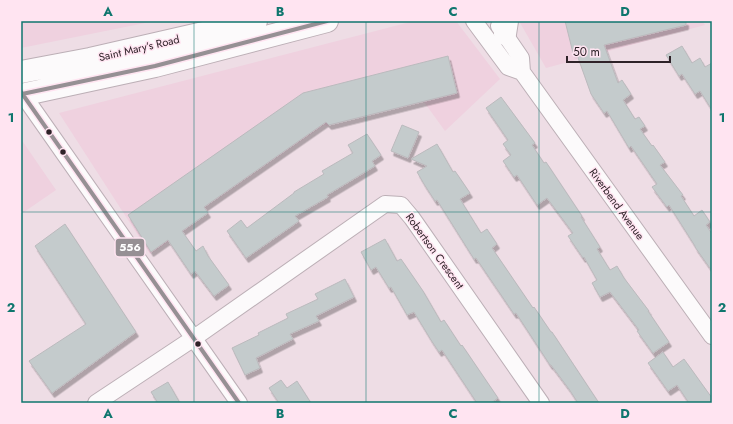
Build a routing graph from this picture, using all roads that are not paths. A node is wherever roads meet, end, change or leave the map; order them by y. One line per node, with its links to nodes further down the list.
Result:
1 (256, 21): 5 (main road, Saint Mary’s Road)
2 (327, 21): 7 (main road, Saint Mary’s Road)
3 (474, 21): 6 (street, Riverbend Avenue)
4 (503, 25): 6 (street, Riverbend Avenue)
5 (21, 72)
6 (522, 72): 8 (street, Riverbend Avenue)
7 (21, 94): 9 (street)
8 (712, 336)
9 (194, 338): 10 (street); 11 (street); 12 (street, Robertson Crescent)
10 (96, 403)
11 (240, 403)
12 (541, 403)

